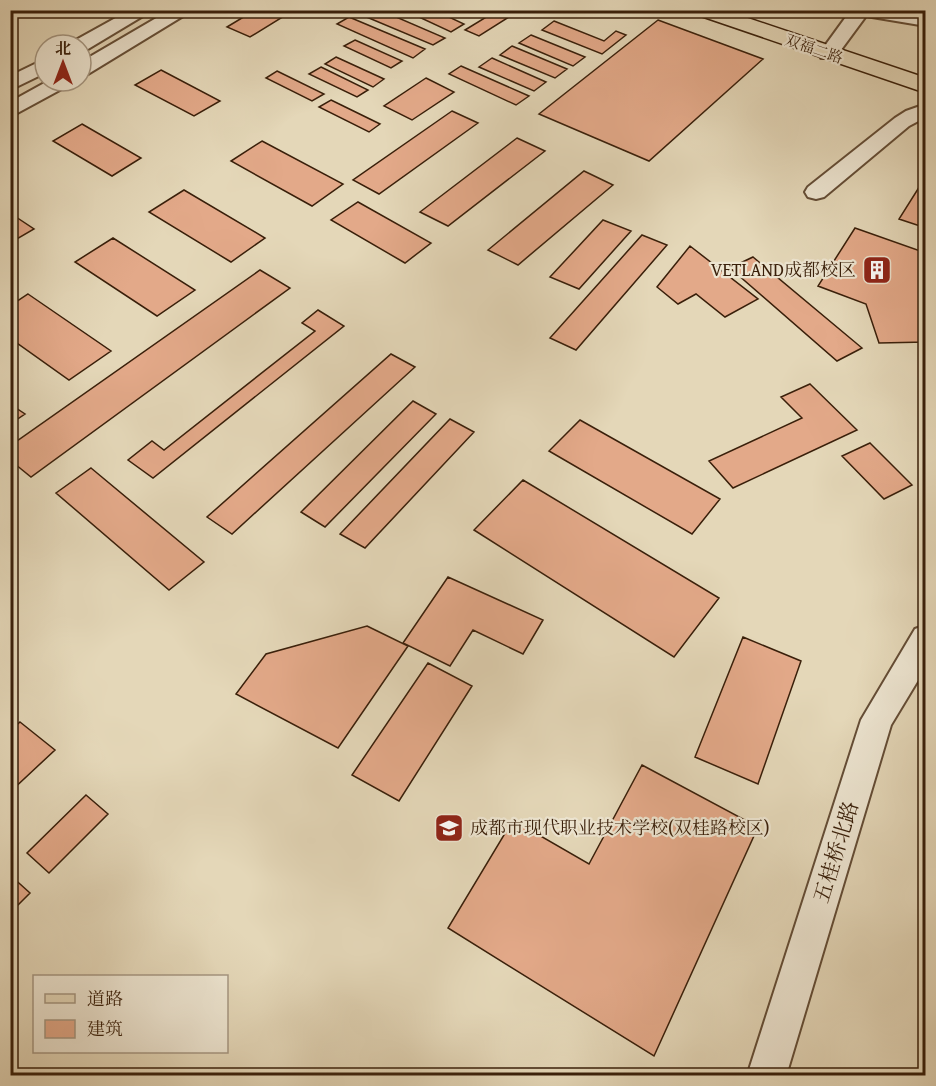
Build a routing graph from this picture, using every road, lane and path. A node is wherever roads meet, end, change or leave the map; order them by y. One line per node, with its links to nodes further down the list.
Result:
1 (144, 10): 7 (street)
2 (184, 10): 9 (street)
3 (702, 10): 8 (main road, 双福二路)
4 (746, 10): 8 (main road, 双福二路)
5 (862, 10): 6 (street); 8 (street)
6 (926, 21)
7 (93, 38)
8 (832, 48): 10 (main road, 双福二路); 13 (main road, 双福二路)
9 (93, 63)
10 (926, 71)
11 (33, 72): 12 (street)
12 (10, 84)
13 (926, 86)
14 (41, 93): 16 (street)
15 (926, 110): 17 (street)
16 (10, 111)
17 (816, 192)
18 (926, 638): 19 (street, 五桂桥北路)
19 (766, 1076)

